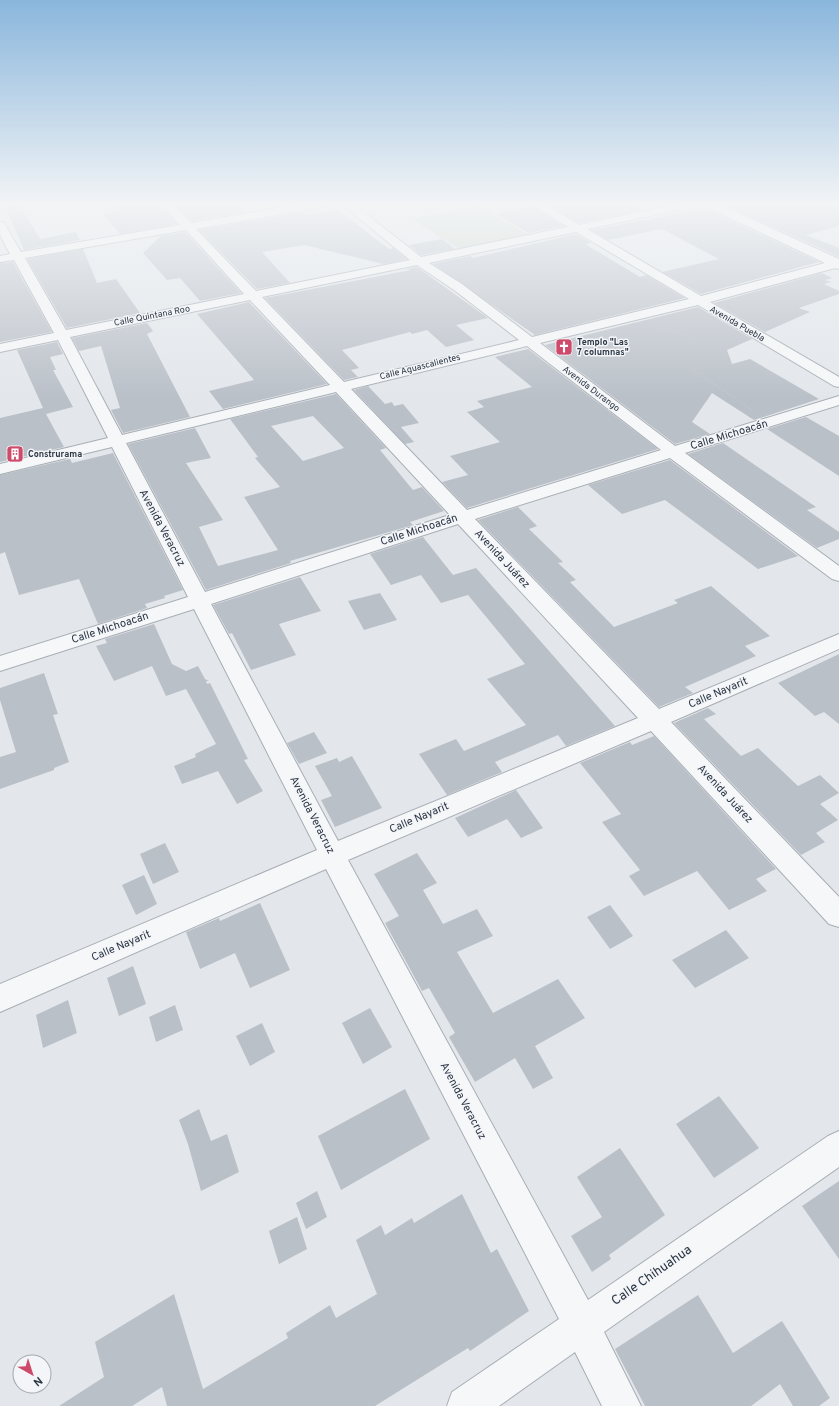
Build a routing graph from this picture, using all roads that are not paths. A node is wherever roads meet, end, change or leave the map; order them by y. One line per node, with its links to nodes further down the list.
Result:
1 (15, 268): 9 (street, Avenida Veracruz)
2 (227, 268): 7 (street, Avenida Juárez)
3 (393, 268): 7 (street, Calle Quintana Roo)
4 (429, 268): 10 (street, Avenida Durango)
5 (643, 268): 8 (street, Avenida Puebla)
6 (824, 268): 8 (street, Calle Aguascalientes)
7 (254, 296): 9 (street, Calle Quintana Roo); 13 (street, Avenida Juárez)
8 (698, 301): 10 (street, Calle Aguascalientes); 12 (street, Avenida Puebla)
9 (62, 334): 11 (street, Calle Quintana Roo); 15 (street, Avenida Veracruz)
10 (528, 341): 13 (street, Calle Aguascalientes); 16 (street, Avenida Durango)
11 (0, 348)
12 (839, 384)
13 (340, 387): 15 (street, Calle Aguascalientes); 18 (street, Avenida Juárez)
14 (839, 400): 16 (street, Calle Michoacán)
15 (116, 440): 17 (street, Calle Aguascalientes); 20 (street, Avenida Veracruz)
16 (673, 452): 18 (street, Calle Michoacán); 19 (street, Avenida Durango)
17 (0, 469)
18 (462, 517): 20 (street, Calle Michoacán); 23 (street, Avenida Juárez)
19 (839, 575)
20 (200, 600): 22 (street, Calle Michoacán); 24 (street, Avenida Veracruz)
21 (839, 641): 23 (street, Calle Nayarit)
22 (0, 664)
23 (655, 720): 24 (street, Calle Nayarit); 25 (street, Avenida Juárez)
24 (332, 855): 26 (street, Calle Nayarit); 28 (street, Avenida Veracruz)
25 (839, 915)
26 (0, 998)
27 (839, 1146): 28 (street, Calle Chihuahua)
28 (581, 1325): 29 (street, Calle Chihuahua); 30 (street, Avenida Veracruz)
29 (466, 1406)
30 (622, 1406)

